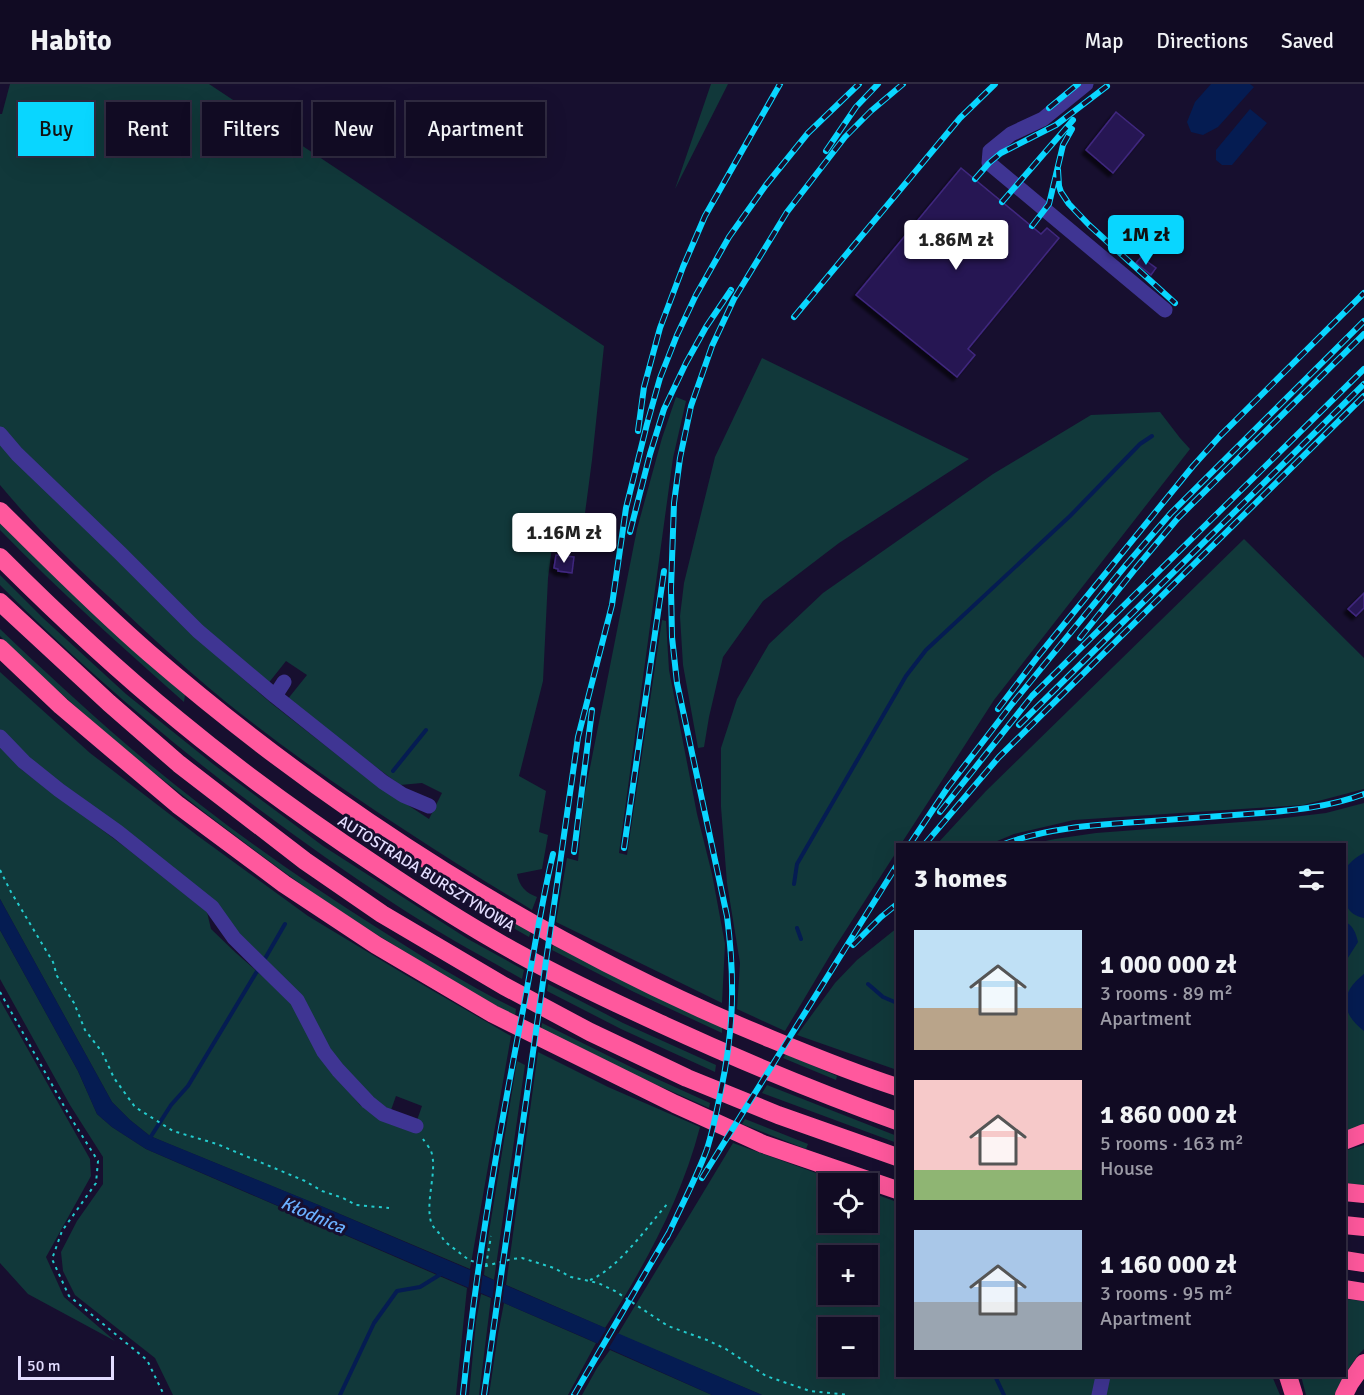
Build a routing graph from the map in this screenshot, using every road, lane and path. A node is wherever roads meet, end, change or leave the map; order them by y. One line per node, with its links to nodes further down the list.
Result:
1 (1086, 84): 2 (lane)
2 (1165, 310)
3 (0, 434): 10 (lane)
4 (0, 506): 5 (highway)
5 (5, 516): 15 (highway)
6 (0, 557): 16 (highway, AUTOSTRADA BURSZTYNOWA)
7 (0, 602): 20 (highway)
8 (0, 648): 21 (highway)
9 (285, 682): 10 (lane)
10 (275, 696): 12 (lane)
11 (0, 737): 17 (lane)
12 (429, 806)
13 (0, 870): 25 (path)
14 (0, 992): 38 (path)
15 (896, 1087)
16 (896, 1120)
17 (416, 1126): 31 (path)
18 (1364, 1132): 19 (highway)
19 (1346, 1140)
20 (896, 1157)
21 (896, 1190)
22 (1346, 1192): 23 (highway)
23 (1364, 1194)
24 (668, 1203): 32 (path)
25 (389, 1208)
26 (1346, 1225): 27 (highway)
27 (1364, 1227)
28 (490, 1236): 31 (path)
29 (1346, 1260): 30 (highway)
30 (1364, 1263)
31 (486, 1266): 32 (path)
32 (590, 1280): 39 (path)
33 (1346, 1289): 34 (highway)
34 (1364, 1292)
35 (1364, 1363): 42 (highway)
36 (1103, 1377): 40 (lane)
37 (1288, 1377): 41 (highway)
38 (164, 1395)
39 (849, 1395)
40 (1099, 1395)
41 (1294, 1395)
42 (1344, 1395)

